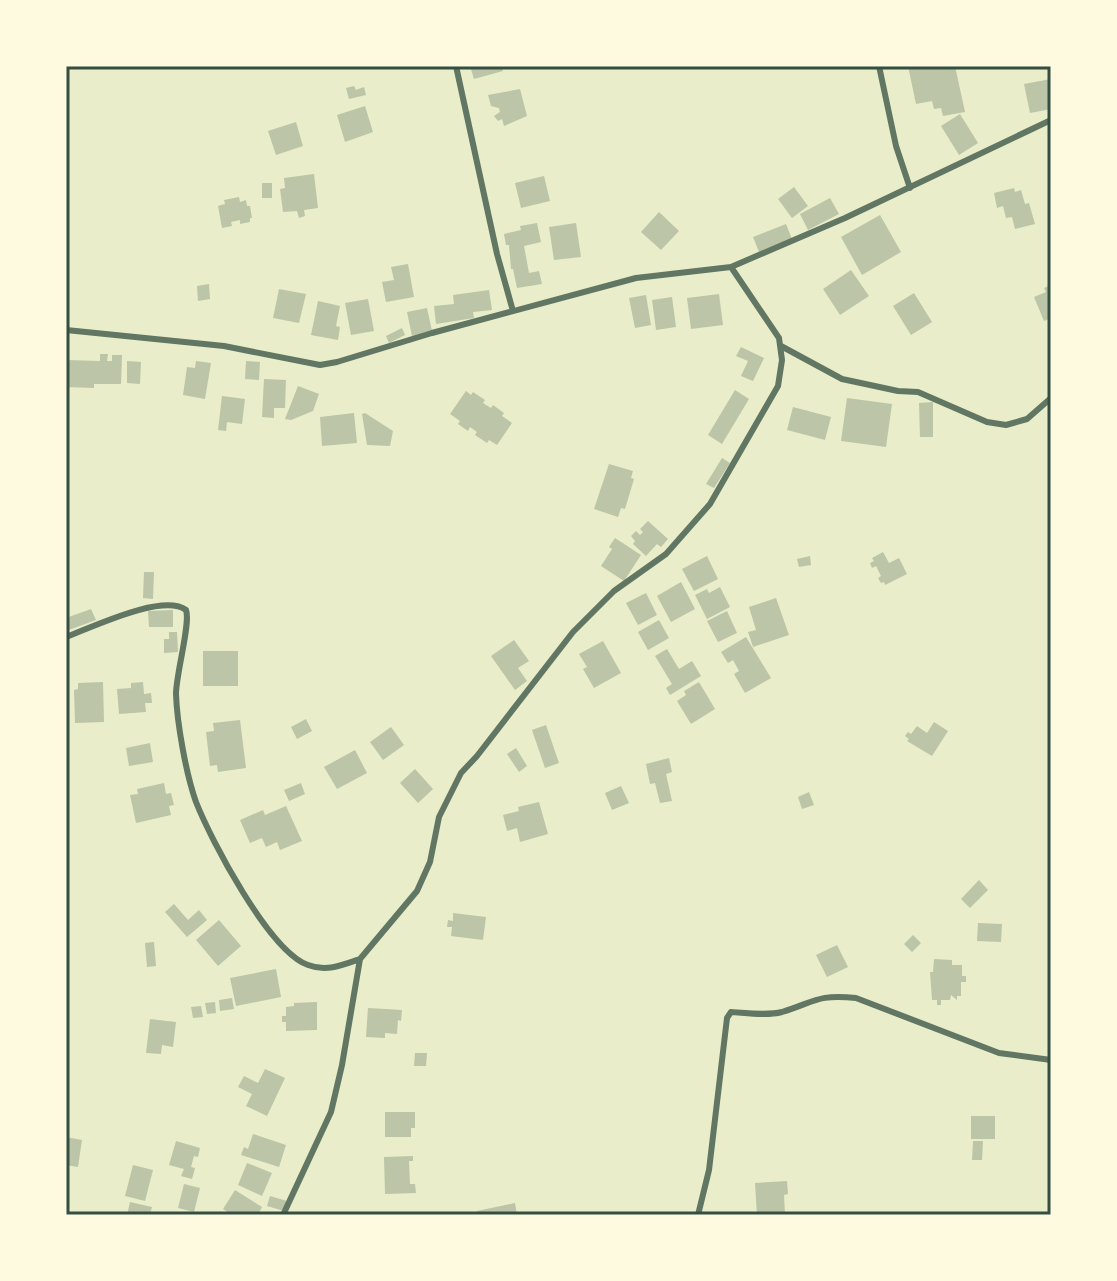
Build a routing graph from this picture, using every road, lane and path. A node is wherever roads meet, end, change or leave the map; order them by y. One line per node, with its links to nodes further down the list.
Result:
1 (456, 66): 6 (street)
2 (879, 66): 4 (street)
3 (1051, 120): 4 (street)
4 (910, 188): 5 (street)
5 (731, 267): 6 (street); 8 (street)
6 (513, 311): 7 (street)
7 (66, 330)
8 (781, 346): 9 (street); 11 (street)
9 (1051, 398)
10 (66, 637): 11 (street)
11 (360, 959): 13 (street)
12 (1051, 1060): 14 (street)
13 (283, 1215)
14 (698, 1215)

